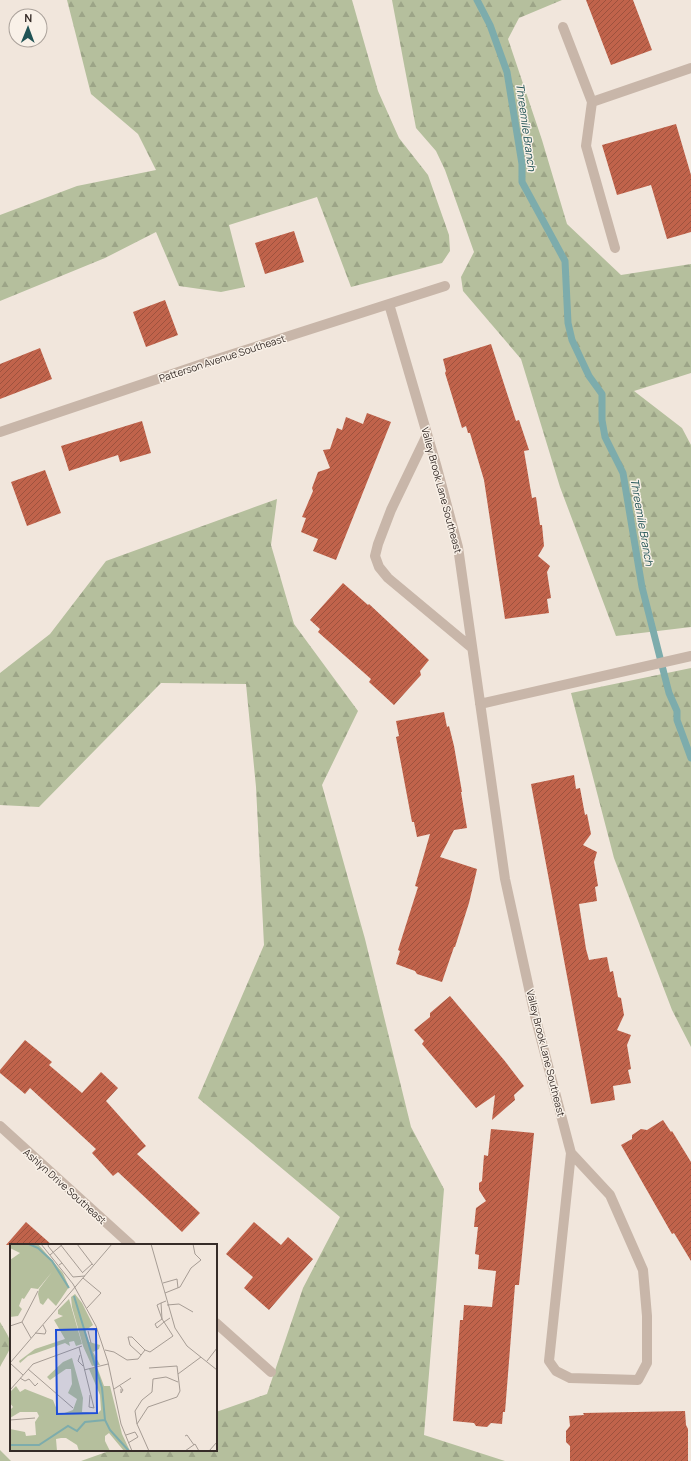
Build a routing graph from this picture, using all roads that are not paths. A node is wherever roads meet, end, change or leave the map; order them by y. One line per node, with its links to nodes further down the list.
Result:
1 (563, 27): 3 (street)
2 (691, 68): 3 (street)
3 (592, 102): 4 (street)
4 (615, 248)
5 (445, 286): 6 (street, Patterson Avenue Southeast)
6 (389, 304): 7 (street, Patterson Avenue Southeast); 8 (street, Valley Brook Lane Southeast)
7 (0, 432)
8 (427, 435): 9 (street, Valley Brook Lane Southeast); 9 (street)
9 (472, 648): 11 (street, Valley Brook Lane Southeast)
10 (691, 656): 11 (street)
11 (480, 704): 13 (street, Valley Brook Lane Southeast)
12 (0, 1126): 14 (street, Ashlyn Drive Southeast)
13 (571, 1153): 13 (street, Valley Brook Lane Southeast)
14 (130, 1244)
15 (217, 1324): 16 (street)
16 (271, 1372)

